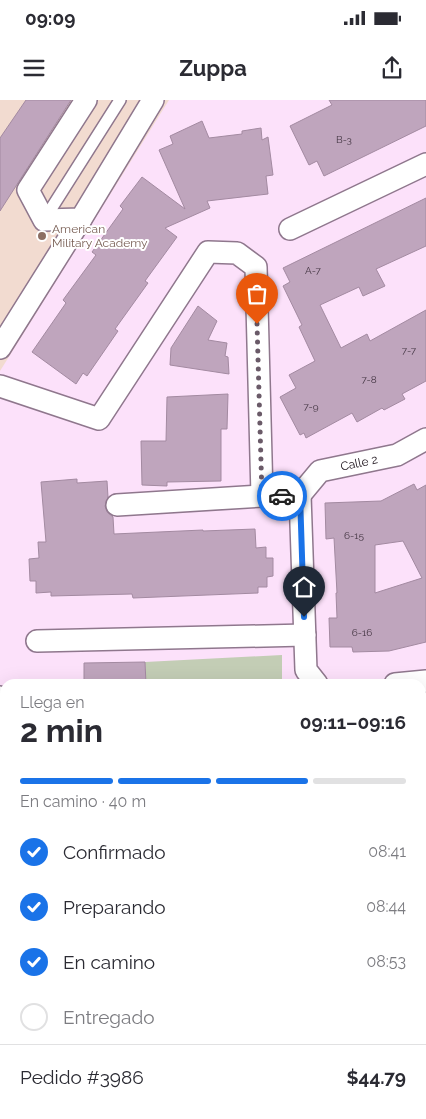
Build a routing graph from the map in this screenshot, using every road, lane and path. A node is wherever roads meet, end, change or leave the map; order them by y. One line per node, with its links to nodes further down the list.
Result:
1 (86, 100): 6 (street)
2 (120, 100): 6 (lane)
3 (153, 100): 5 (street)
4 (426, 164): 7 (street)
5 (81, 219): 6 (street); 8 (street)
6 (44, 220)
7 (290, 229)
8 (0, 348)
9 (0, 386): 12 (street)
10 (426, 440): 11 (street, Calle 2)
11 (300, 495): 12 (street); 14 (street)
12 (262, 496): 13 (street)
13 (117, 505)
14 (305, 635): 15 (street); 16 (street)
15 (37, 642)
16 (314, 679)

